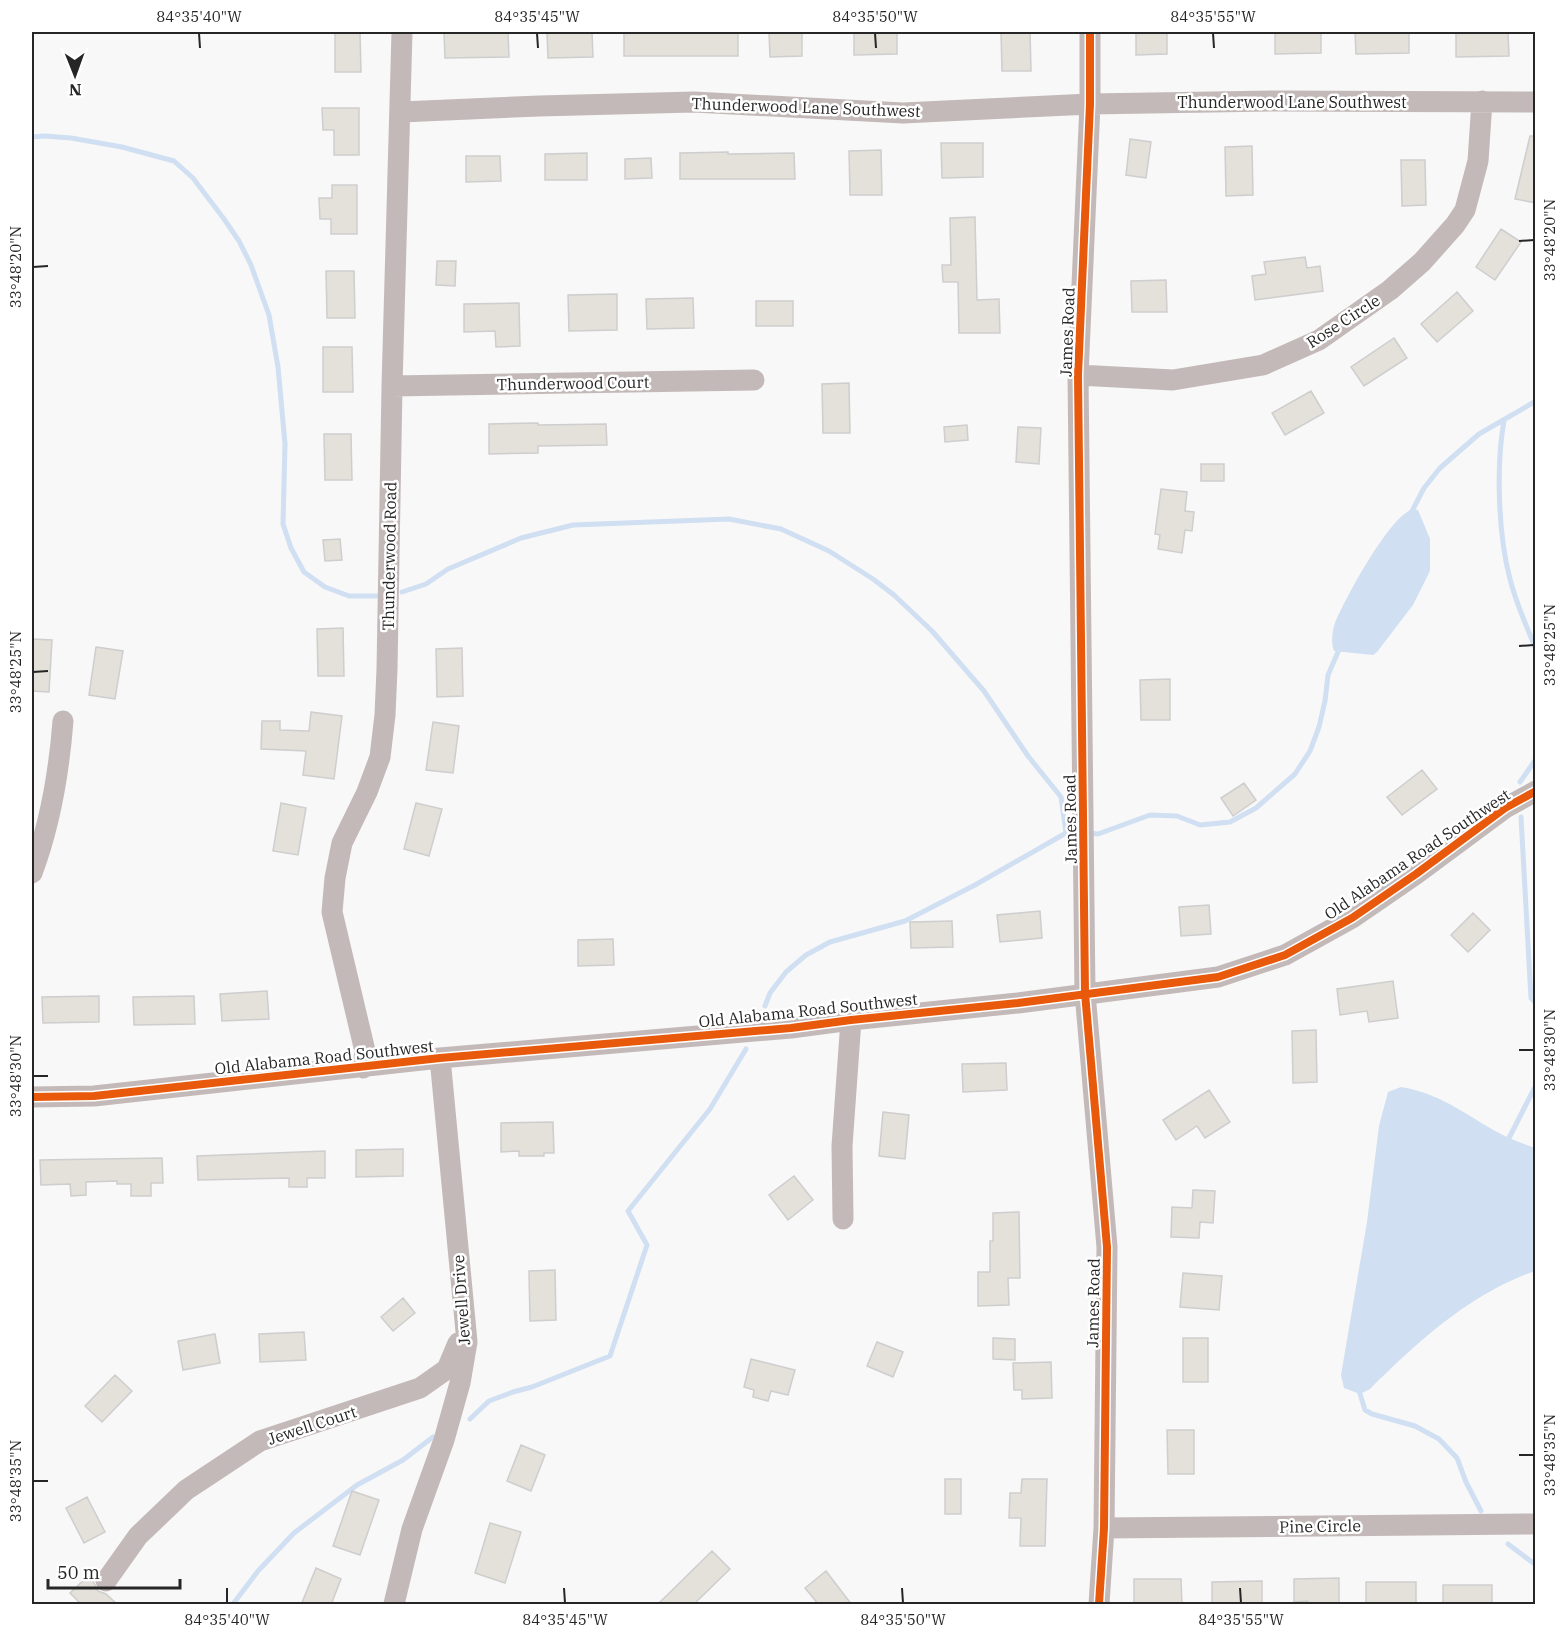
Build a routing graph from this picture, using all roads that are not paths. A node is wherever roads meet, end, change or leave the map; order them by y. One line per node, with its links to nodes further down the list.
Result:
1 (402, 32): 6 (street, Thunderwood Road)
2 (1090, 32): 5 (street, James Road)
3 (1482, 101): 4 (street, Thunderwood Lane Southwest); 5 (street, Thunderwood Lane Southwest); 7 (street, Rose Circle)
4 (1536, 102)
5 (1090, 104): 6 (street, Thunderwood Lane Southwest); 7 (street, James Road)
6 (401, 112): 9 (street, Thunderwood Road)
7 (1078, 375): 13 (street, James Road)
8 (754, 380): 9 (street, Thunderwood Court)
9 (392, 386): 16 (street, Thunderwood Road)
10 (63, 721): 12 (street)
11 (1536, 790): 13 (street, Old Alabama Road Southwest)
12 (32, 873)
13 (1085, 993): 14 (street, Old Alabama Road Southwest); 21 (street, James Road)
14 (851, 1020): 15 (street, Old Alabama Road Southwest); 18 (street)
15 (440, 1058): 16 (street, Old Alabama Road Southwest); 19 (street, Jewell Drive)
16 (363, 1068): 17 (street, Old Alabama Road Southwest)
17 (32, 1097)
18 (843, 1219)
19 (465, 1327): 22 (street, Jewell Court); 23 (street, Jewell Drive)
20 (1536, 1524): 21 (street, Pine Circle)
21 (1104, 1528): 24 (street, James Road)
22 (106, 1581)
23 (394, 1605)
24 (1099, 1605)

